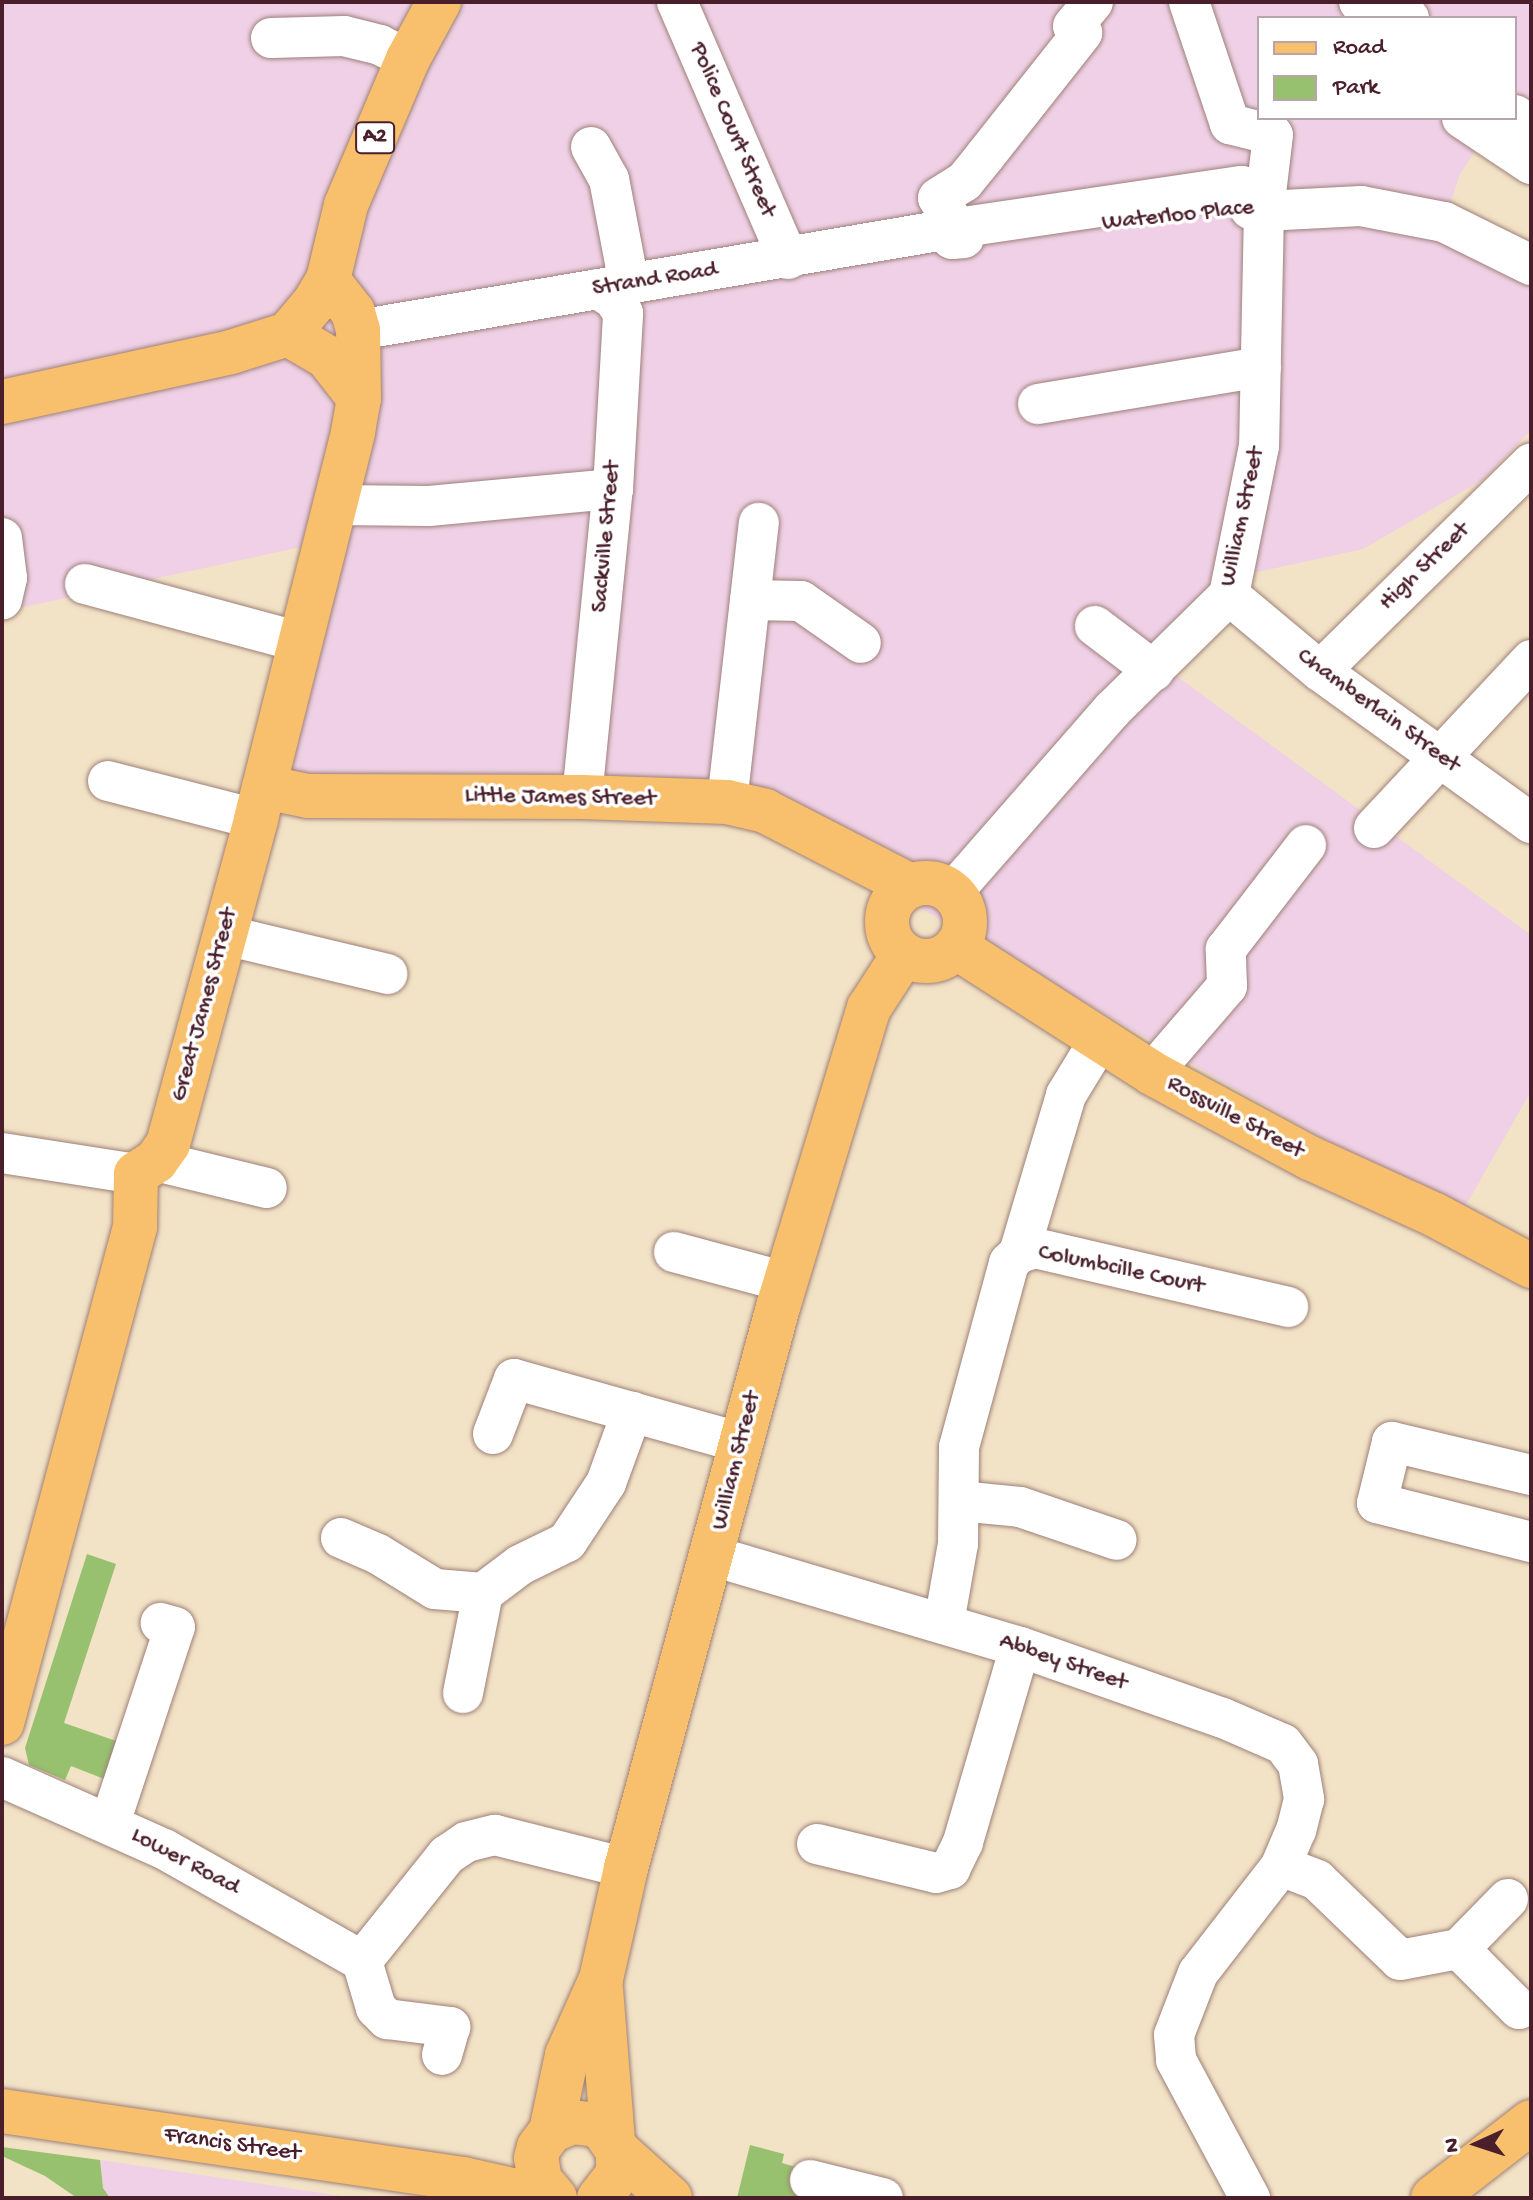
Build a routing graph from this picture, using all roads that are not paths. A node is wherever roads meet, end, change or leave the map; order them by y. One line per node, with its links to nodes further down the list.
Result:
1 (439, 2): 6 (main road, A2)
2 (677, 2): 12 (street, Police Court Street)
3 (1093, 2): 11 (street)
4 (1189, 2): 10 (street, Waterloo Place)
5 (271, 38): 6 (street)
6 (408, 59): 14 (main road, A2)
7 (1465, 120): 9 (street)
8 (591, 147): 15 (street)
9 (1531, 164)
10 (1253, 199): 11 (street, Waterloo Place); 13 (street); 18 (street, William Street)
11 (950, 229): 12 (street, Strand Road)
12 (788, 259): 15 (street, Strand Road)
13 (1531, 265)
14 (328, 280): 16 (main road, Great James Street); 17 (main road, A2)
15 (613, 287): 16 (street, Strand Road); 23 (street, Sackville Street)
16 (358, 330): 19 (main road, Great James Street)
17 (288, 334): 19 (main road); 20 (main road)
18 (1261, 367): 21 (street); 28 (street, William Street)
19 (359, 398): 24 (main road, Great James Street)
20 (2, 402)
21 (1038, 404)
22 (1531, 464): 36 (street, High Street)
23 (613, 489): 24 (street); 39 (street, Sackville Street)
24 (336, 505): 32 (main road, Great James Street)
25 (759, 523): 30 (street)
26 (2, 538): 29 (street)
27 (85, 584): 32 (street)
28 (1229, 595): 35 (street, William Street); 36 (street, Chamberlain Street)
29 (2, 599)
30 (750, 600): 33 (street); 40 (street)
31 (1095, 626): 35 (street)
32 (300, 642): 41 (main road, Great James Street)
33 (861, 643)
34 (1531, 660): 37 (street)
35 (1154, 671): 45 (street, William Street)
36 (1320, 671): 37 (street, Chamberlain Street)
37 (1441, 757): 42 (street, Chamberlain Street); 43 (street)
38 (108, 781): 41 (street)
39 (582, 797): 40 (main road, Little James Street); 41 (main road, Little James Street)
40 (727, 802): 45 (main road, Little James Street)
41 (260, 803): 46 (main road, Great James Street)
42 (1531, 823)
43 (1374, 828)
44 (1306, 845): 51 (street)
45 (917, 895): 47 (main road); 48 (main road)
46 (225, 935): 49 (street); 53 (main road, Great James Street)
47 (956, 947): 48 (main road); 50 (main road, Rossville Street)
48 (904, 954): 58 (main road, William Street)
49 (387, 974)
50 (1099, 1041): 51 (main road, Rossville Street); 55 (street)
51 (1152, 1073): 56 (main road, Rossville Street)
52 (2, 1153): 53 (street)
53 (146, 1168): 54 (street); 74 (main road, Great James Street)
54 (267, 1188)
55 (1019, 1253): 59 (street, Columbcille Court); 64 (street, Columbcille Court)
56 (1530, 1263)
57 (673, 1265): 58 (street)
58 (782, 1294): 62 (main road, William Street)
59 (1288, 1307)
60 (632, 1412): 61 (street); 62 (street); 69 (street)
61 (493, 1434)
62 (741, 1443): 68 (main road, William Street)
63 (1531, 1475): 67 (street)
64 (959, 1501): 66 (street); 71 (street, Columbcille Court)
65 (341, 1538): 69 (street)
66 (1117, 1540)
67 (1531, 1542)
68 (713, 1556): 71 (street, Abbey Street); 79 (main road, William Street)
69 (483, 1593): 73 (street)
70 (161, 1623): 76 (street)
71 (944, 1623): 72 (street, Abbey Street)
72 (1020, 1647): 77 (street); 78 (street, Abbey Street)
73 (463, 1693)
74 (2, 1723)
75 (2, 1777): 76 (street, Lower Road)
76 (110, 1823): 82 (street, Lower Road)
77 (817, 1844)
78 (1281, 1866): 81 (street); 97 (street, Abbey Street)
79 (626, 1868): 82 (street); 83 (main road, William Street)
80 (1508, 1899): 81 (street)
81 (1459, 1949): 84 (street)
82 (362, 1961): 85 (street)
83 (601, 1979): 88 (main road, William Street); 89 (main road, William Street)
84 (1519, 2009)
85 (442, 2055)
86 (2, 2111): 90 (main road, Francis Street)
87 (1531, 2122): 92 (main road)
88 (545, 2139): 89 (main road, Francis Street); 90 (main road, Francis Street); 93 (main road, William Street)
89 (615, 2146): 94 (main road); 95 (main road, Francis Street)
90 (463, 2179): 93 (main road, Francis Street)
91 (810, 2180): 96 (street)
92 (1454, 2192)
93 (548, 2195)
94 (599, 2198)
95 (670, 2198)
96 (883, 2198)
97 (1250, 2198)

